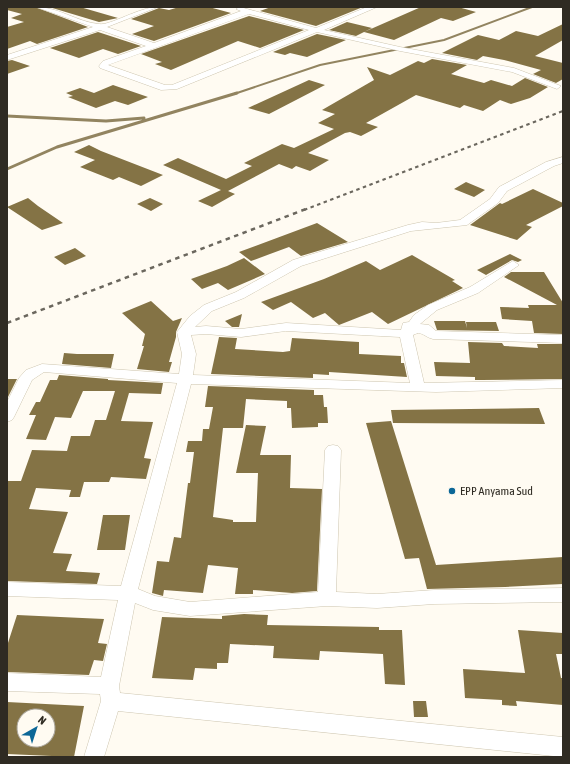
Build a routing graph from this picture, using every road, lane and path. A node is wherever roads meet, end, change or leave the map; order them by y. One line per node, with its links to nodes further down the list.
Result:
1 (40, 7): 6 (street)
2 (56, 7): 6 (street)
3 (154, 7): 8 (street)
4 (234, 7): 7 (street)
5 (373, 7): 9 (street)
6 (48, 10): 8 (street)
7 (249, 11): 9 (street); 10 (street)
8 (101, 27): 10 (street); 11 (street)
9 (316, 30): 10 (street); 12 (street)
10 (155, 46)
11 (7, 58)
12 (557, 86)
13 (563, 160): 15 (street)
14 (513, 265): 16 (street)
15 (184, 332): 16 (street); 18 (street)
16 (406, 334): 17 (street); 20 (street)
17 (563, 339)
18 (184, 380): 20 (street); 21 (street); 24 (street)
19 (563, 384): 20 (street)
20 (418, 387)
21 (7, 417)
22 (332, 450): 26 (street)
23 (7, 589): 24 (street)
24 (128, 593): 26 (street); 28 (street)
25 (563, 595): 26 (street)
26 (327, 599)
27 (7, 682): 28 (street)
28 (110, 694): 29 (street); 30 (street)
29 (563, 747)
30 (94, 757)

